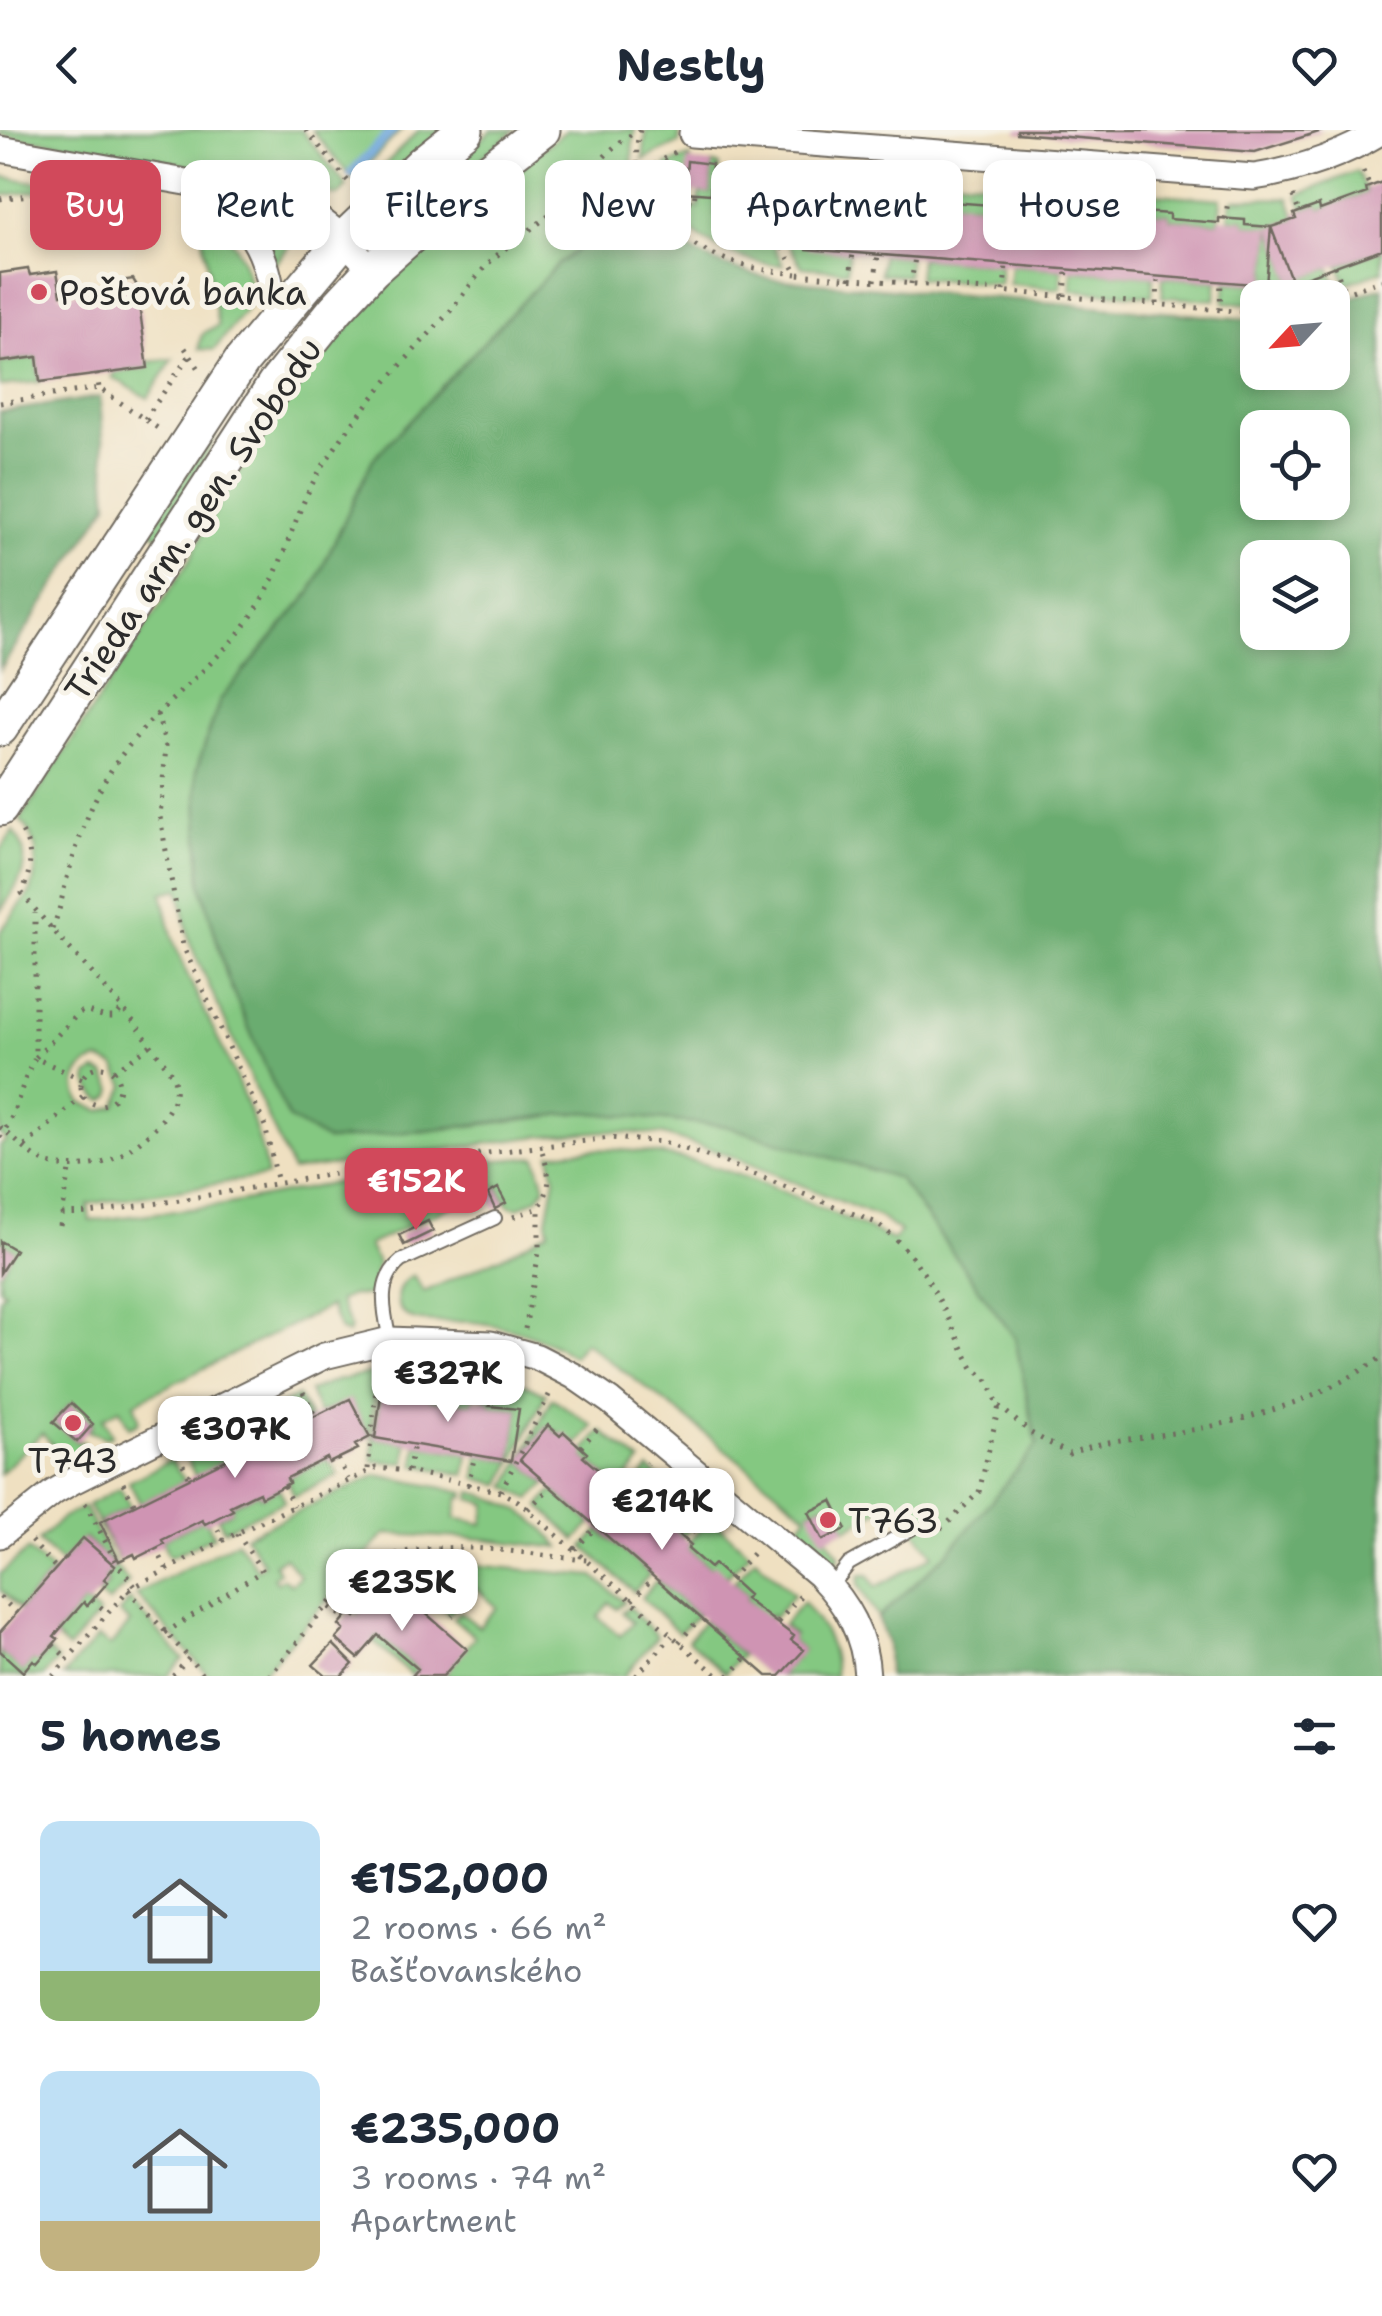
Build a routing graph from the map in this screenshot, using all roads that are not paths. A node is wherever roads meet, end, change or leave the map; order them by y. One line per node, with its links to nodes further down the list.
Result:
1 (465, 130): 8 (street, Trieda arm. gen. Svobodu)
2 (542, 130): 10 (street, Trieda arm. gen. Svobodu)
3 (1382, 131): 4 (street)
4 (695, 134)
5 (0, 149): 6 (street)
6 (181, 182)
7 (330, 229): 8 (street)
8 (344, 239): 10 (street); 11 (street, Trieda arm. gen. Svobodu)
9 (262, 250): 11 (street)
10 (372, 270): 13 (street, Trieda arm. gen. Svobodu)
11 (276, 318): 12 (street, Trieda arm. gen. Svobodu)
12 (0, 728)
13 (5, 815)
14 (495, 1218): 15 (lane)
15 (390, 1340): 17 (street); 18 (street)
16 (913, 1528): 18 (lane)
17 (0, 1535)
18 (825, 1580): 19 (street)
19 (867, 1676)

